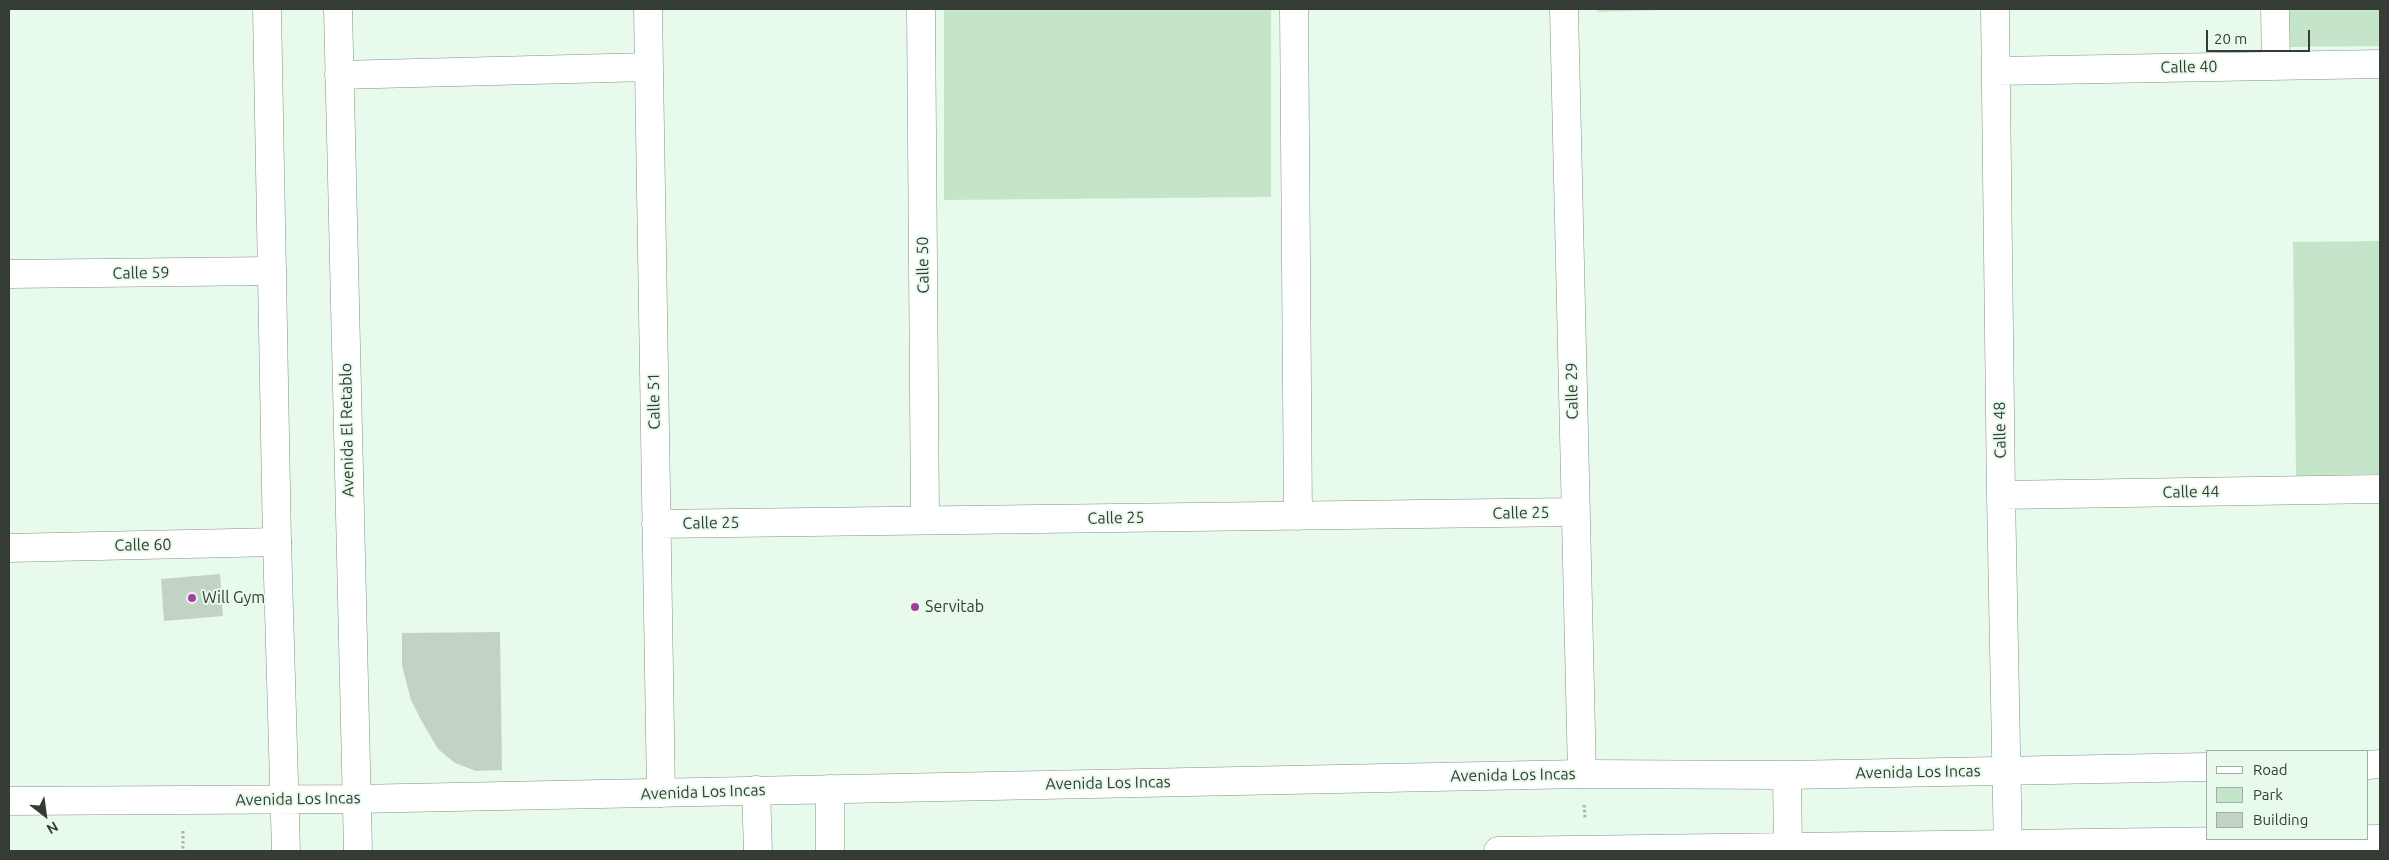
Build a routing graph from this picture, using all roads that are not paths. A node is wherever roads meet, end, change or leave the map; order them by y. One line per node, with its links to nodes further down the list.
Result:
1 (268, 9): 14 (street)
2 (338, 9): 13 (street, Avenida El Retablo)
3 (648, 9): 11 (street, Calle 51)
4 (921, 9): 20 (street, Calle 50)
5 (1294, 9): 19 (street)
6 (1564, 9): 18 (street, Calle 29)
7 (1995, 9): 12 (street, Calle 48)
8 (2275, 9): 10 (street)
9 (2380, 64): 10 (street, Calle 40)
10 (2276, 66): 12 (street, Calle 40)
11 (649, 67): 13 (street); 21 (street, Calle 51)
12 (1997, 71): 17 (street, Calle 48)
13 (339, 75): 32 (street, Avenida El Retablo)
14 (272, 271): 15 (street, Calle 59); 22 (street)
15 (9, 274)
16 (2380, 490): 17 (street, Calle 44)
17 (2001, 495): 25 (street, Calle 48)
18 (1575, 512): 19 (street, Calle 25); 26 (street, Calle 29)
19 (1298, 516): 20 (street, Calle 25)
20 (926, 520): 21 (street, Calle 25)
21 (656, 524): 30 (street, Calle 51)
22 (277, 542): 23 (street, Calle 60); 31 (street)
23 (9, 548)
24 (2206, 767): 25 (street, Avenida Los Incas)
25 (2007, 771): 27 (street, Avenida Los Incas); 35 (street, Calle 48)
26 (1582, 774): 27 (street, Avenida Los Incas); 28 (street, Avenida Los Incas)
27 (1787, 774): 36 (street)
28 (830, 789): 29 (street, Avenida Los Incas); 40 (street)
29 (756, 790): 30 (street, Avenida Los Incas); 39 (street)
30 (661, 793): 32 (street, Avenida Los Incas)
31 (284, 799): 32 (street, Avenida Los Incas); 33 (street, Avenida Los Incas); 37 (street)
32 (355, 799): 38 (street, Avenida El Retablo)
33 (9, 801)
34 (2339, 840): 35 (street)
35 (2008, 848): 36 (street)
36 (1788, 849): 42 (street)
37 (286, 851)
38 (358, 851)
39 (758, 851)
40 (830, 851)
41 (1498, 851): 42 (street)
42 (1587, 851)

